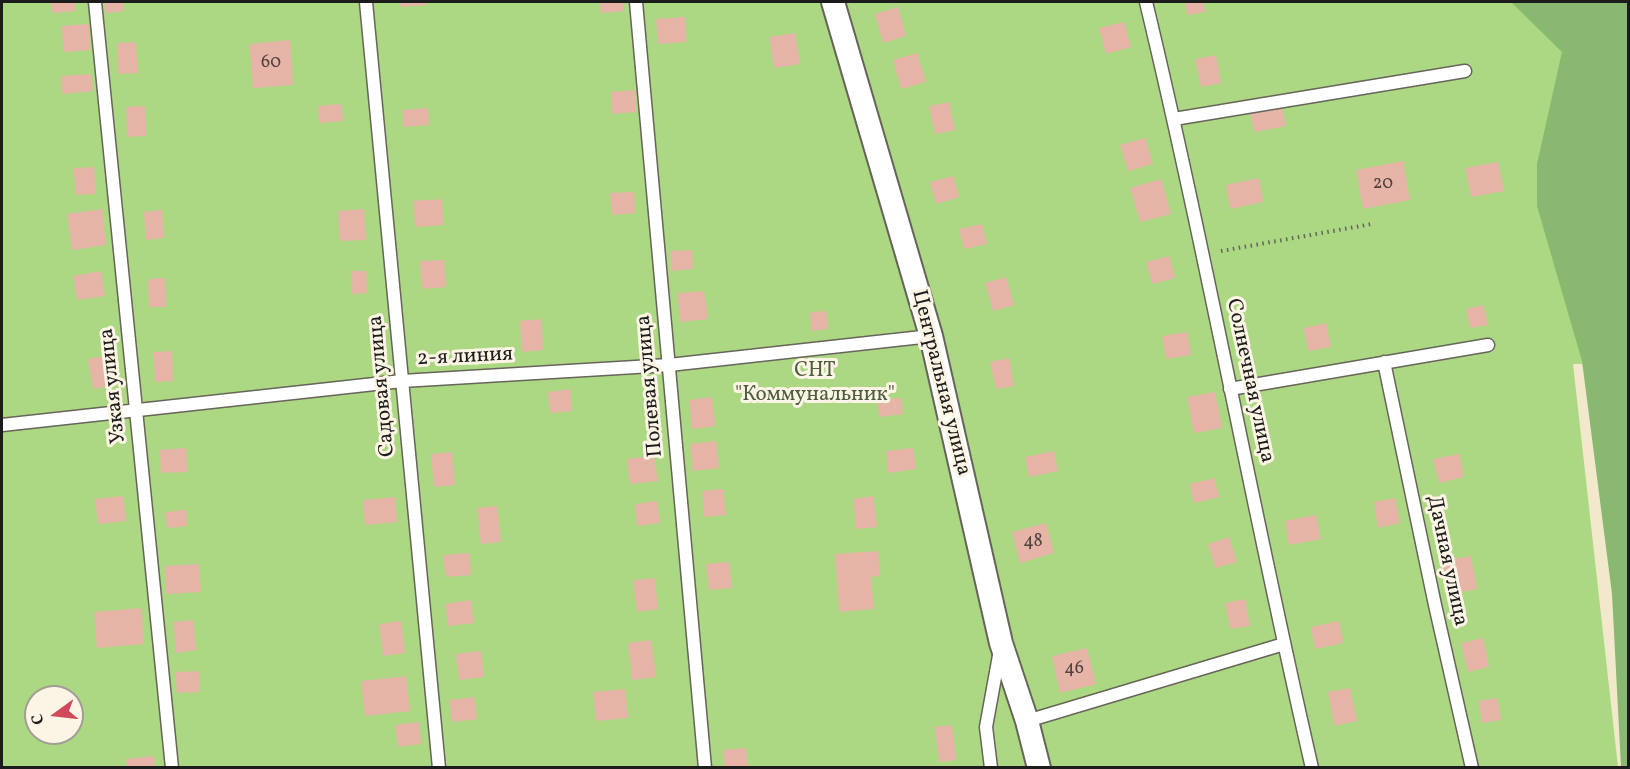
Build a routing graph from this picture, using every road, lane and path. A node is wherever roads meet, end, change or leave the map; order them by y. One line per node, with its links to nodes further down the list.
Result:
1 (95, 2): 16 (lane, Узкая улица)
2 (366, 2): 14 (lane, Садовая улица)
3 (636, 2): 13 (lane, Полевая улица)
4 (833, 2): 10 (street, Центральная улица)
5 (1146, 2): 7 (lane, Солнечная улица)
6 (1465, 71): 7 (lane)
7 (1174, 119): 9 (lane, Солнечная улица)
8 (1372, 224): 9 (path)
9 (1203, 255): 15 (lane, Солнечная улица)
10 (931, 336): 13 (lane, 2-я линия); 18 (street, Центральная улица)
11 (1488, 345): 12 (lane)
12 (1384, 362): 15 (lane); 27 (lane, Дачная улица)
13 (669, 365): 14 (lane, 2-я линия); 23 (lane, Полевая улица)
14 (402, 381): 16 (lane, 2-я линия); 22 (lane, Садовая улица)
15 (1230, 389): 19 (lane, Солнечная улица)
16 (136, 410): 17 (lane, 2-я линия); 21 (lane, Узкая улица)
17 (2, 425)
18 (1001, 643): 20 (street, Центральная улица); 24 (lane)
19 (1284, 644): 20 (lane); 26 (lane, Солнечная улица)
20 (1027, 721): 25 (street, Центральная улица)
21 (172, 768)
22 (439, 768)
23 (705, 768)
24 (991, 768)
25 (1039, 768)
26 (1312, 768)
27 (1472, 768)

